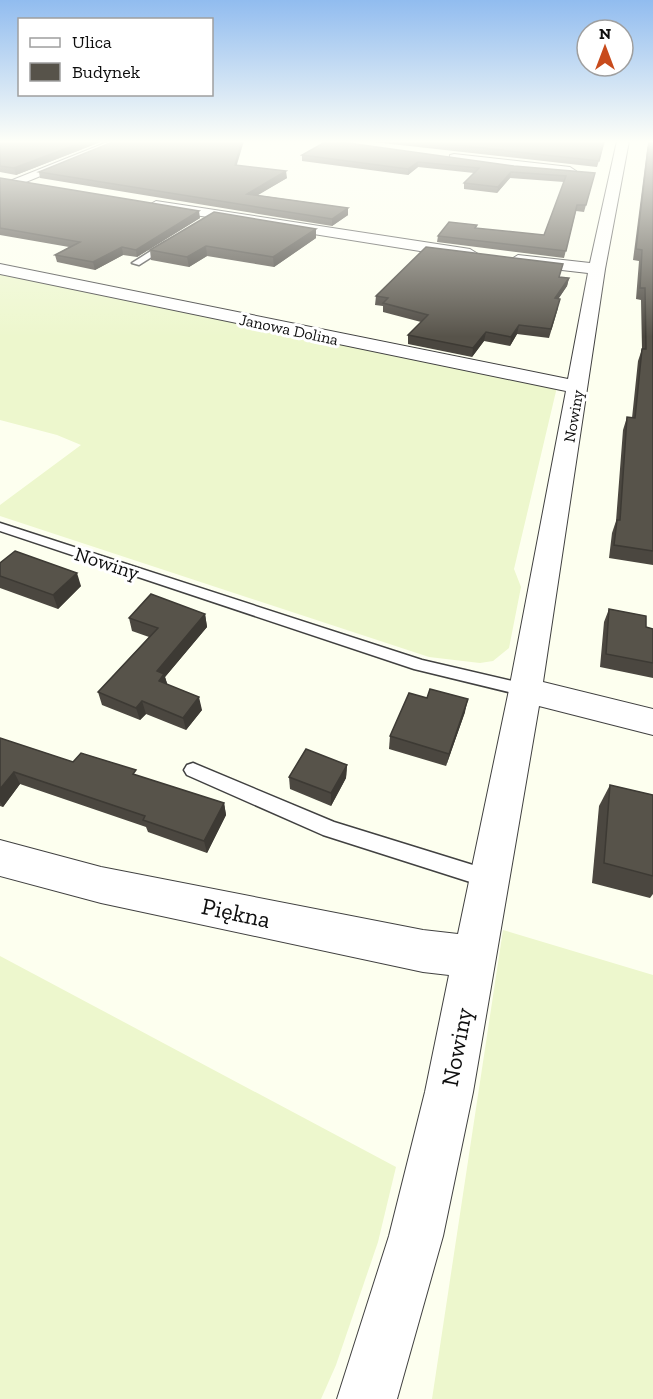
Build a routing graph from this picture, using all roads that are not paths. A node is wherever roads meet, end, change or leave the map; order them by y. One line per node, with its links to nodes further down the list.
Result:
1 (156, 206): 4 (street)
2 (607, 206): 8 (street, Nowiny)
3 (176, 239): 6 (lane)
4 (484, 256)
5 (506, 258): 8 (street)
6 (136, 263)
7 (0, 269): 9 (street, Janowa Dolina)
8 (597, 269): 9 (street, Nowiny)
9 (578, 387): 11 (street, Nowiny)
10 (0, 527): 11 (lane, Nowiny)
11 (525, 690): 12 (street); 15 (street, Nowiny)
12 (653, 722)
13 (193, 770): 15 (lane)
14 (0, 858): 16 (street, Piękna)
15 (489, 879): 16 (street, Nowiny)
16 (474, 957): 17 (street, Nowiny)
17 (367, 1399)

